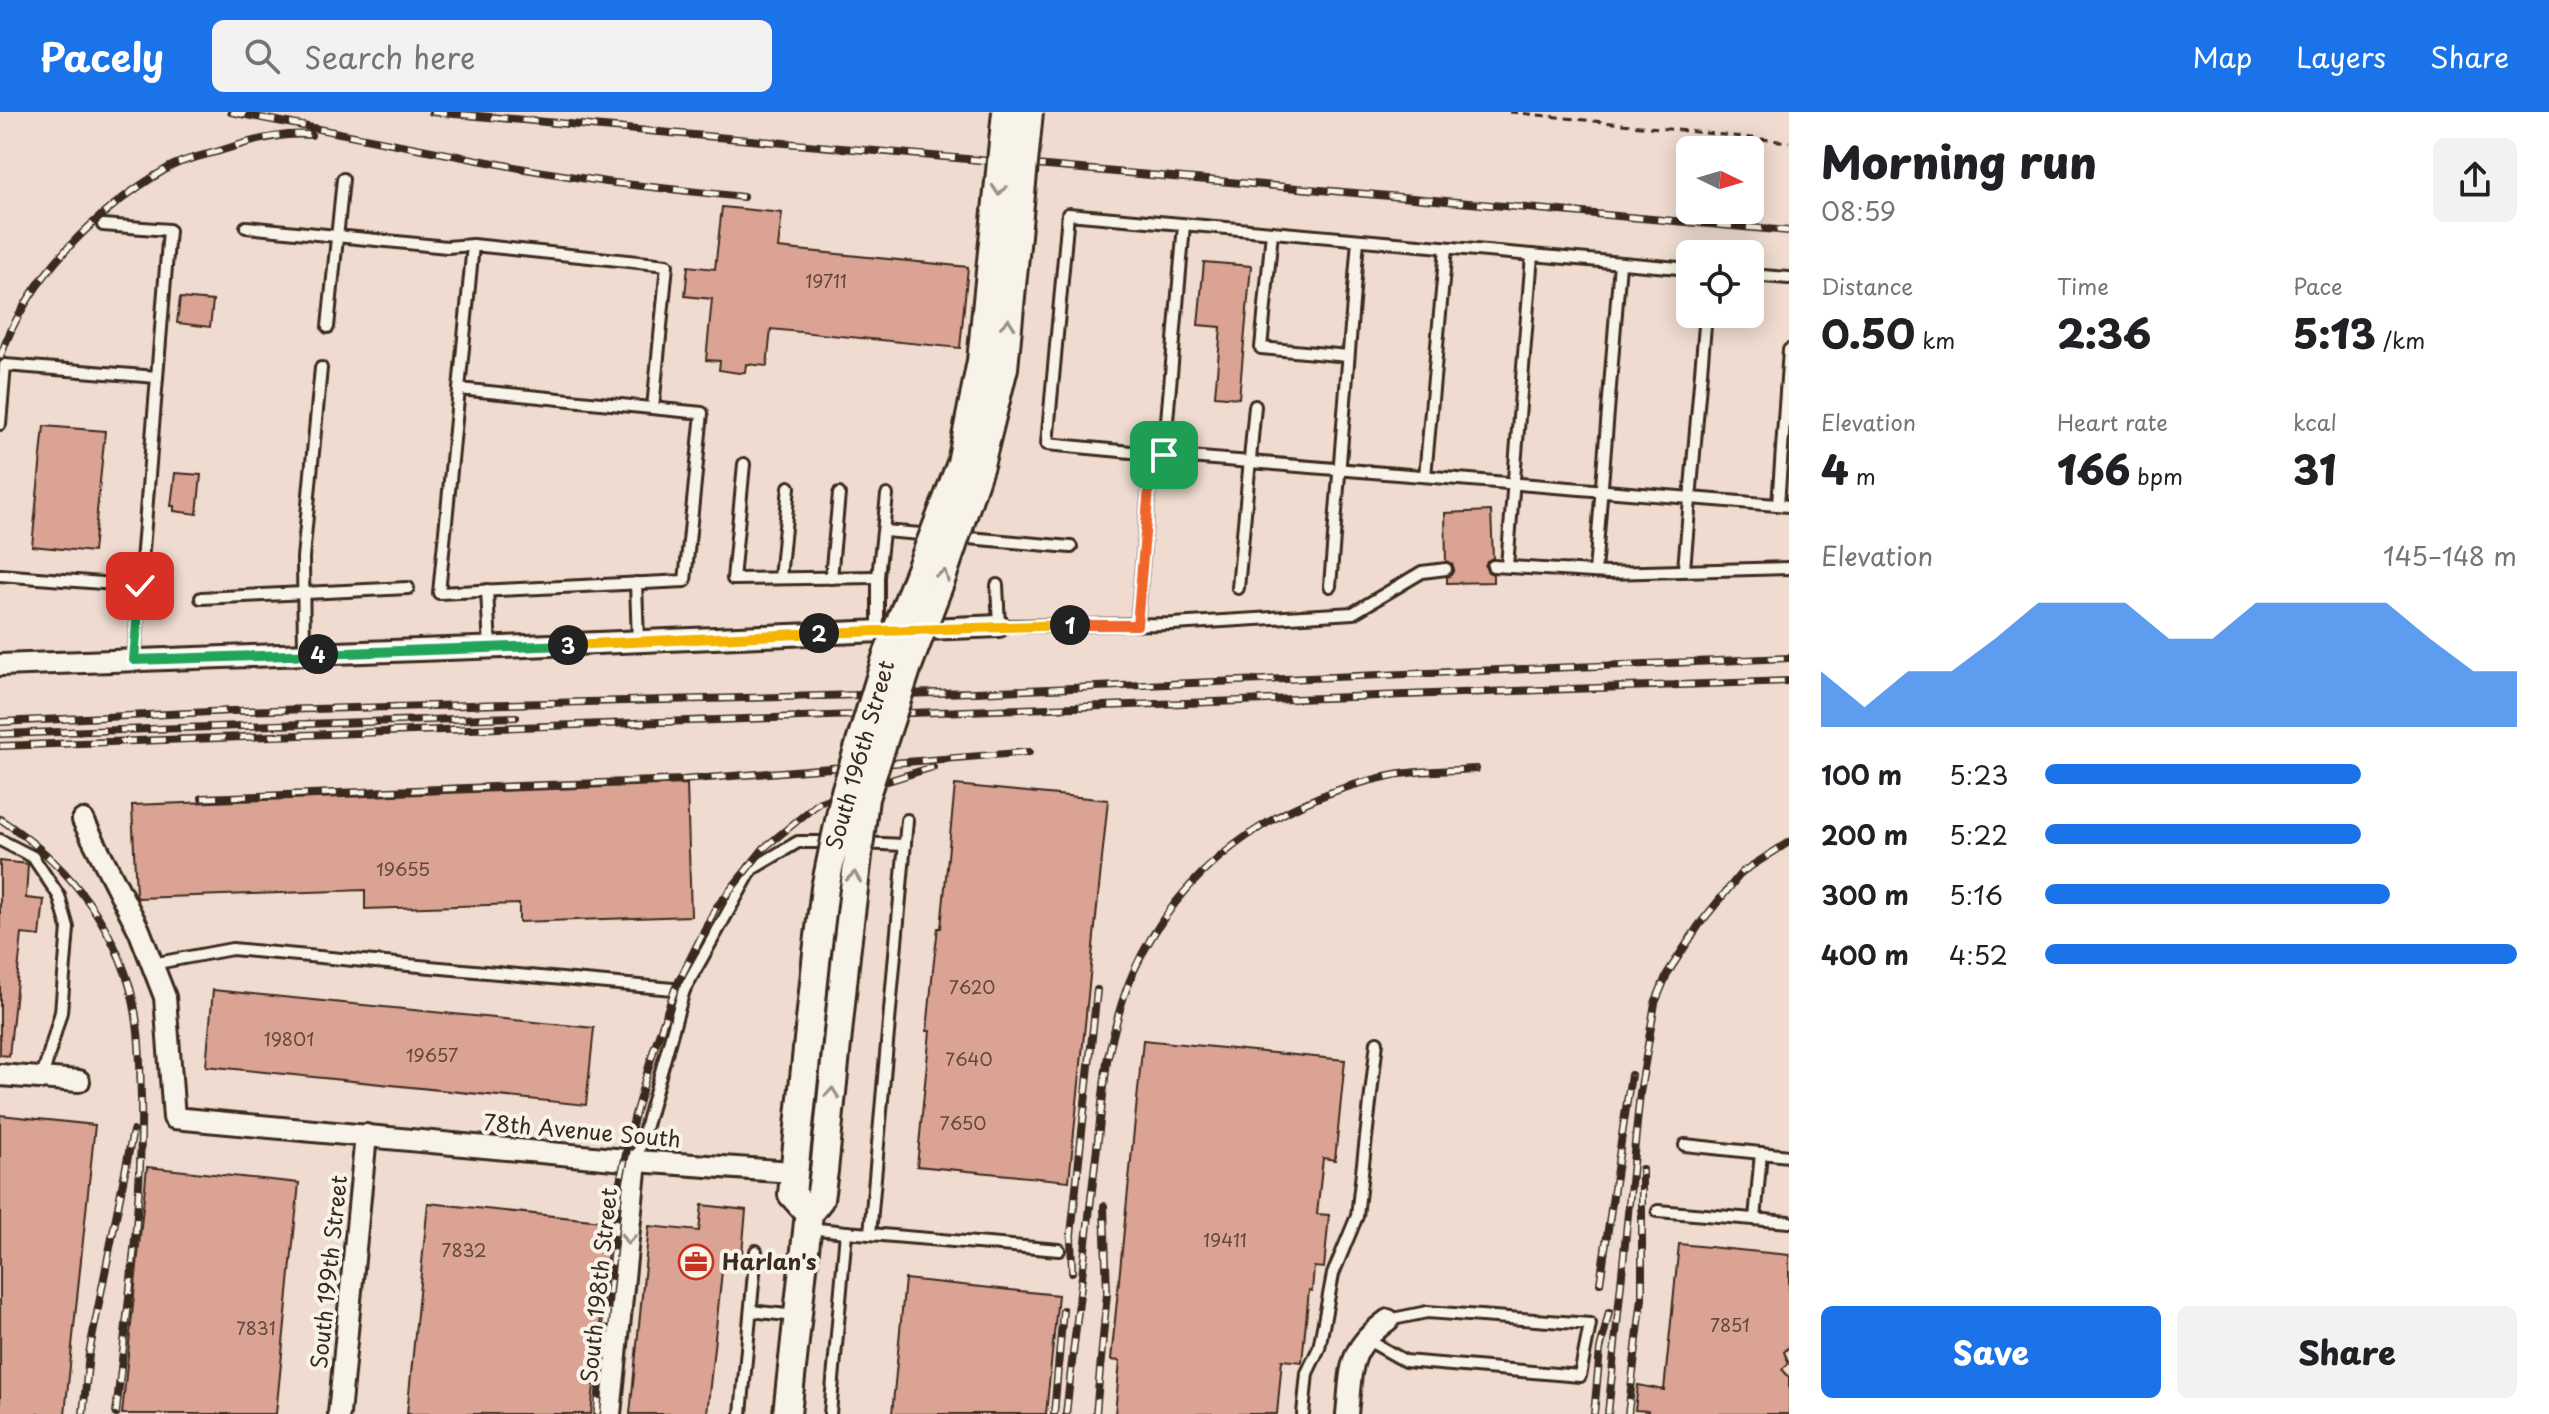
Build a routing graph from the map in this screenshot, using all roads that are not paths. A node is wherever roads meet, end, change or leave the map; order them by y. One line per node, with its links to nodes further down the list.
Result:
1 (1006, 112): 85 (main road, South 196th Street, one-way to 85, bridge)
2 (1029, 112): 88 (main road, South 196th Street, one-way to 2, bridge)
3 (343, 179): 8 (lane)
4 (103, 225): 22 (lane)
5 (1184, 225): 7 (lane); 28 (lane); 29 (lane)
6 (246, 227): 8 (lane)
7 (1272, 232): 9 (lane); 20 (lane)
8 (337, 236): 10 (lane); 17 (lane)
9 (1358, 240): 11 (lane); 20 (lane)
10 (473, 245): 24 (lane); 26 (lane)
11 (1446, 248): 12 (lane); 33 (lane)
12 (1532, 255): 13 (lane); 34 (lane)
13 (1620, 263): 14 (lane); 36 (lane)
14 (1676, 268)
15 (1764, 276): 16 (lane)
16 (1789, 278)
17 (328, 327)
18 (1705, 328): 39 (lane)
19 (1789, 350): 23 (lane)
20 (1348, 356): 32 (lane)
21 (321, 368): 60 (lane)
22 (157, 377): 27 (lane); 55 (lane)
23 (1788, 386): 40 (lane)
24 (459, 389): 26 (lane); 59 (lane)
25 (1255, 406): 30 (lane)
26 (653, 408): 53 (lane)
27 (0, 424)
28 (1152, 454): 29 (lane); 62 (lane)
29 (1164, 455): 30 (lane)
30 (1249, 462): 32 (lane); 58 (lane)
31 (744, 464): 51 (lane)
32 (1339, 469): 33 (lane); 56 (lane)
33 (1425, 476): 34 (lane)
34 (1513, 483): 36 (lane); 44 (lane)
35 (789, 487): 51 (lane)
36 (1601, 490): 39 (lane); 48 (lane)
37 (839, 494): 52 (lane)
38 (887, 495): 41 (lane)
39 (1690, 498): 40 (lane); 47 (lane)
40 (1784, 505)
41 (884, 531): 42 (lane); 50 (lane)
42 (1071, 547)
43 (1493, 566): 44 (lane)
44 (1507, 566): 48 (lane)
45 (1789, 568): 47 (lane)
46 (1446, 569): 62 (lane)
47 (1684, 569): 48 (lane)
48 (1595, 572)
49 (0, 575): 55 (lane)
50 (878, 577): 52 (lane); 64 (lane)
51 (780, 578): 52 (lane)
52 (831, 578)
53 (636, 583): 59 (lane); 65 (lane)
54 (997, 585): 63 (lane)
55 (140, 586): 68 (lane)
56 (1330, 586)
57 (408, 588): 60 (lane)
58 (1238, 588)
59 (487, 590): 66 (lane)
60 (304, 593): 61 (lane); 67 (lane)
61 (201, 598)
62 (1137, 625): 63 (lane)
63 (999, 626): 64 (street)
64 (878, 631): 65 (street)
65 (638, 642): 66 (street)
66 (490, 648): 67 (street)
67 (304, 654): 68 (street)
68 (134, 660): 69 (street)
69 (0, 665)
70 (83, 820): 74 (street)
71 (907, 820): 73 (lane)
72 (0, 840): 78 (lane)
73 (905, 845): 75 (lane); 91 (lane)
74 (152, 964): 75 (lane); 80 (street, 78th Avenue South)
75 (684, 990): 84 (lane)
76 (1377, 1042): 103 (lane)
77 (0, 1075): 78 (street)
78 (42, 1078): 79 (street)
79 (79, 1081)
80 (366, 1135): 84 (street, 78th Avenue South); 98 (street, South 199th Street)
81 (1685, 1145): 82 (lane)
82 (1761, 1153): 83 (lane); 87 (lane)
83 (1789, 1156)
84 (636, 1161): 85 (street, 78th Avenue South); 99 (street, South 198th Street, one-way to 99)
85 (793, 1172): 88 (main road, South 196th Street)
86 (1658, 1211): 87 (lane)
87 (1755, 1219): 89 (lane)
88 (808, 1221): 90 (lane); 95 (main road, South 196th Street)
89 (1789, 1222)
90 (846, 1232): 91 (lane); 102 (lane)
91 (870, 1234): 92 (lane)
92 (1059, 1250)
93 (756, 1251): 94 (lane)
94 (751, 1311): 95 (lane); 100 (lane)
95 (798, 1316): 101 (main road, South 196th Street)
96 (1388, 1320): 97 (street); 97 (lane)
97 (1364, 1338): 104 (street)
98 (339, 1414)
99 (610, 1414)
100 (741, 1414)
101 (787, 1414)
102 (830, 1414)
103 (1303, 1414)
104 (1347, 1414)

